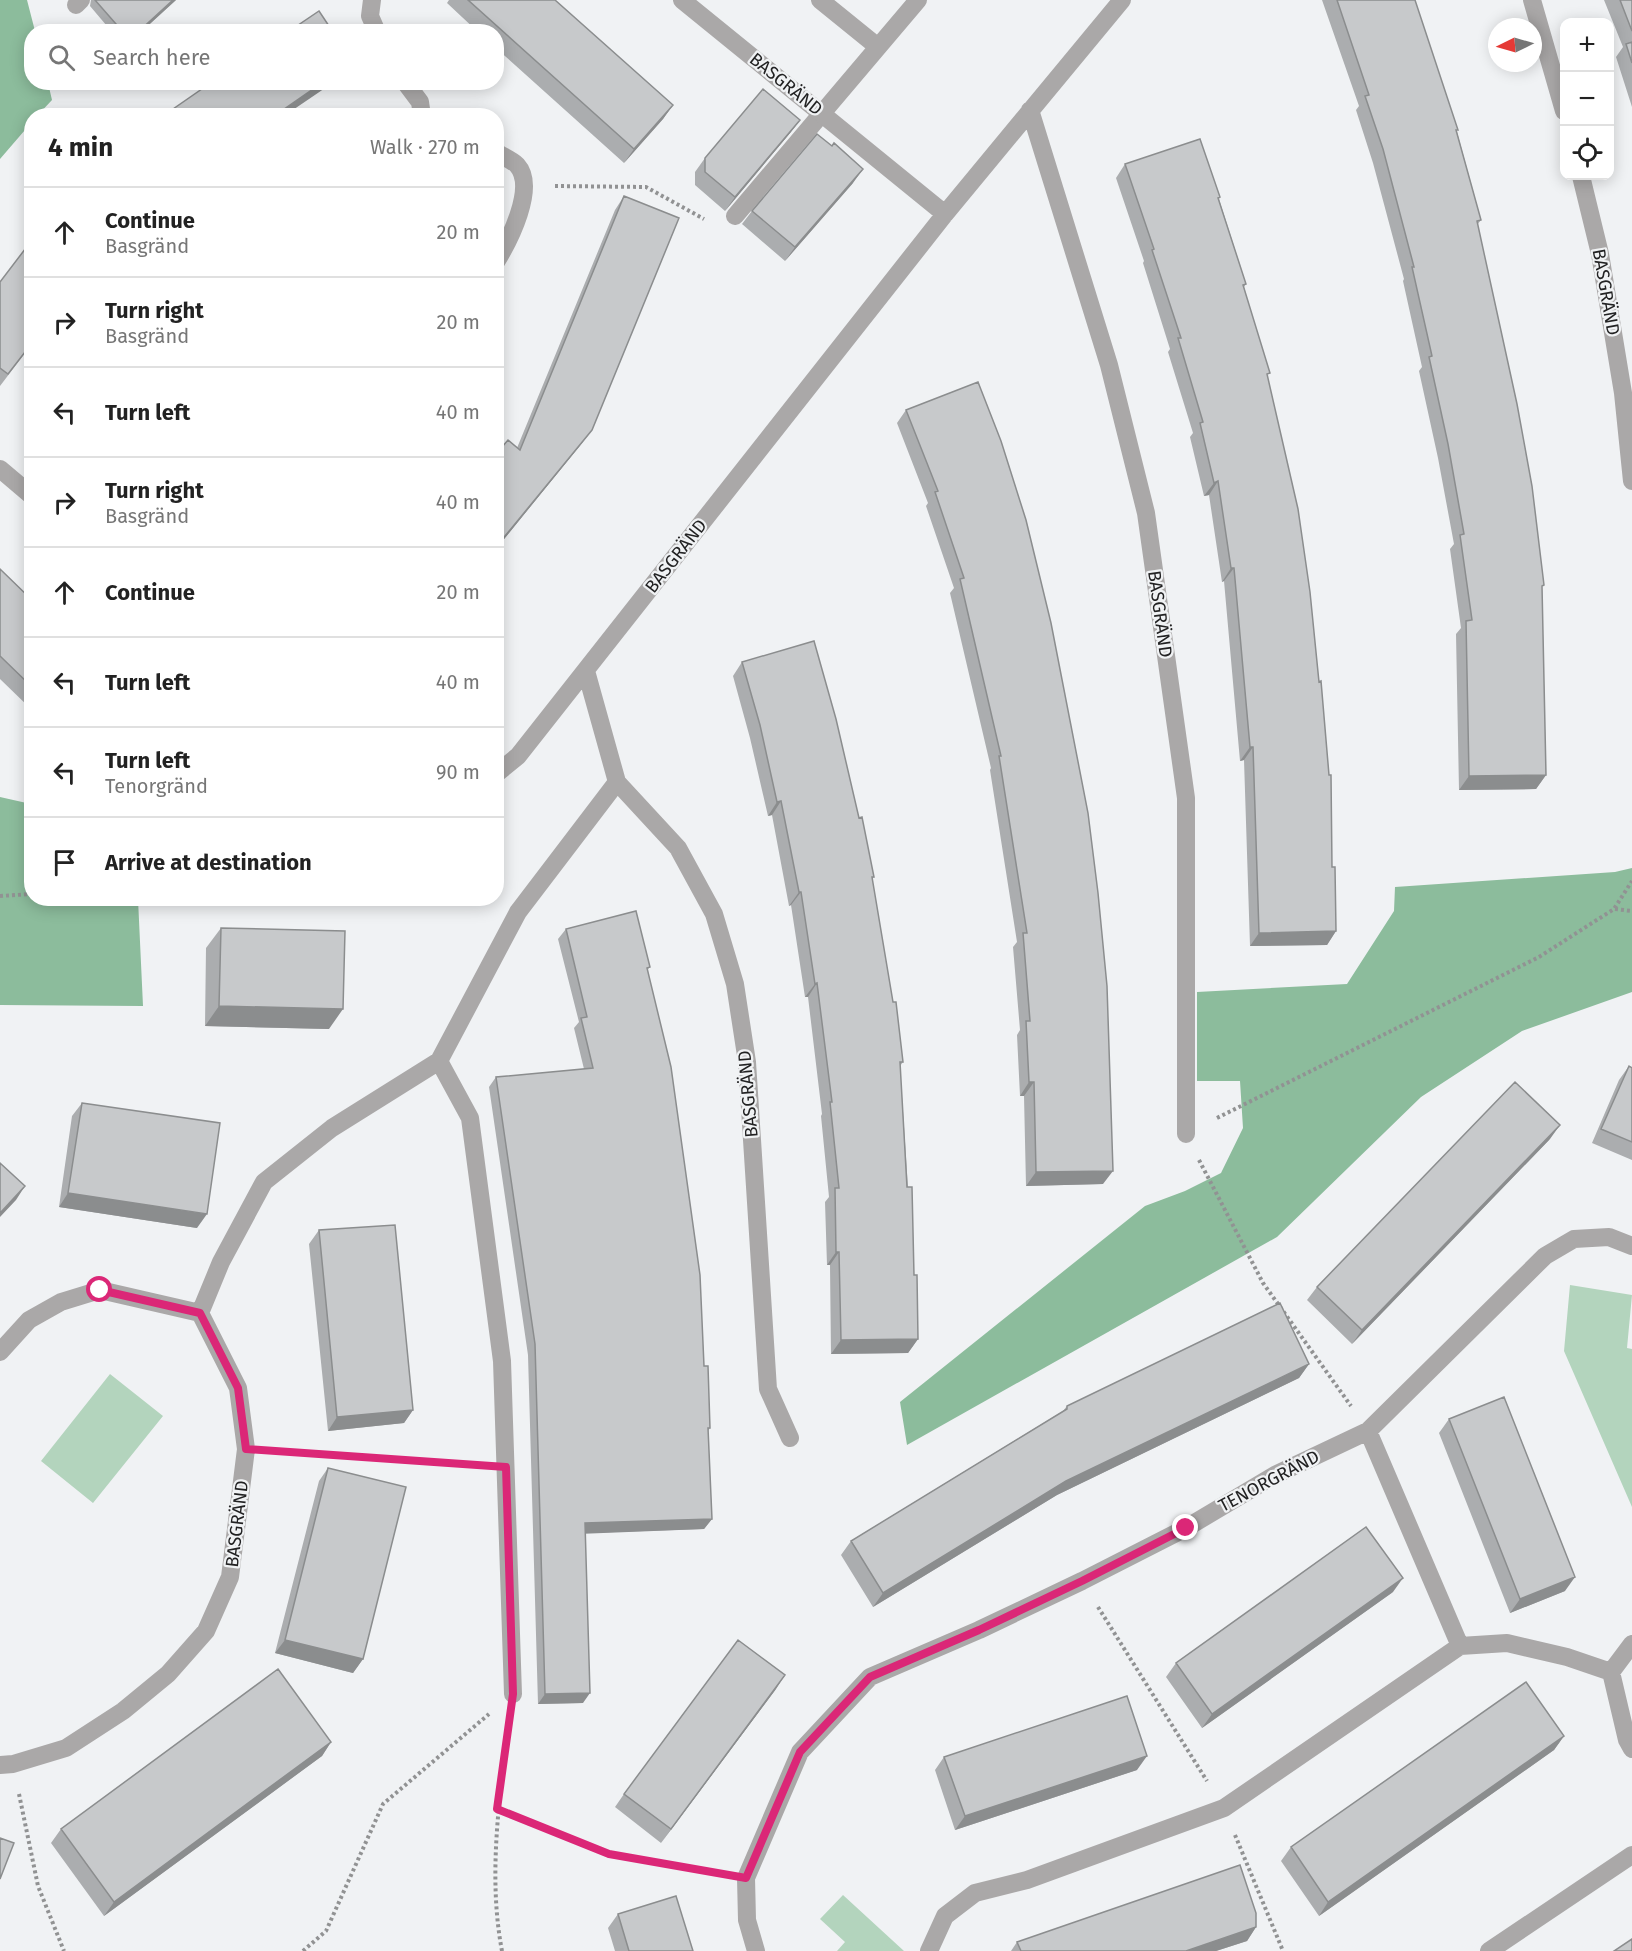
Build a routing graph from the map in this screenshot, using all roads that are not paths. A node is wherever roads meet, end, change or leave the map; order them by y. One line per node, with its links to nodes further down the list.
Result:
1 (372, 0): 7 (street)
2 (682, 0): 13 (street, BASGRÄND)
3 (820, 0): 8 (street)
4 (918, 0): 8 (street)
5 (1122, 0): 12 (street, BASGRÄND)
6 (1532, 0): 10 (street)
7 (374, 24)
8 (878, 47): 13 (street)
9 (411, 90): 11 (street)
10 (1560, 97)
11 (421, 108)
12 (1030, 110): 16 (street, BASGRÄND); 26 (street, BASGRÄND)
13 (822, 114): 16 (street, BASGRÄND); 17 (street)
14 (504, 157): 18 (street)
15 (1582, 180): 20 (street, BASGRÄND)
16 (945, 214): 22 (street, BASGRÄND)
17 (735, 216)
18 (504, 245)
19 (0, 469): 21 (street)
20 (1632, 481)
21 (24, 489)
22 (586, 671): 23 (street, BASGRÄND); 24 (street, BASGRÄND)
23 (504, 767)
24 (617, 782): 25 (street); 31 (street, BASGRÄND)
25 (439, 1061): 28 (street); 35 (street)
26 (1186, 1134)
27 (1632, 1246): 30 (street, TENORGRÄND)
28 (200, 1313): 29 (street); 37 (street, BASGRÄND)
29 (0, 1352)
30 (1368, 1431): 33 (street); 39 (street, TENORGRÄND)
31 (790, 1437)
32 (1632, 1644): 34 (street)
33 (1460, 1646): 34 (street); 40 (street)
34 (1611, 1672): 36 (street)
35 (513, 1694)
36 (1632, 1749)
37 (7, 1764)
38 (1632, 1855): 41 (street)
39 (756, 1951)
40 (929, 1951)
41 (1489, 1951)

